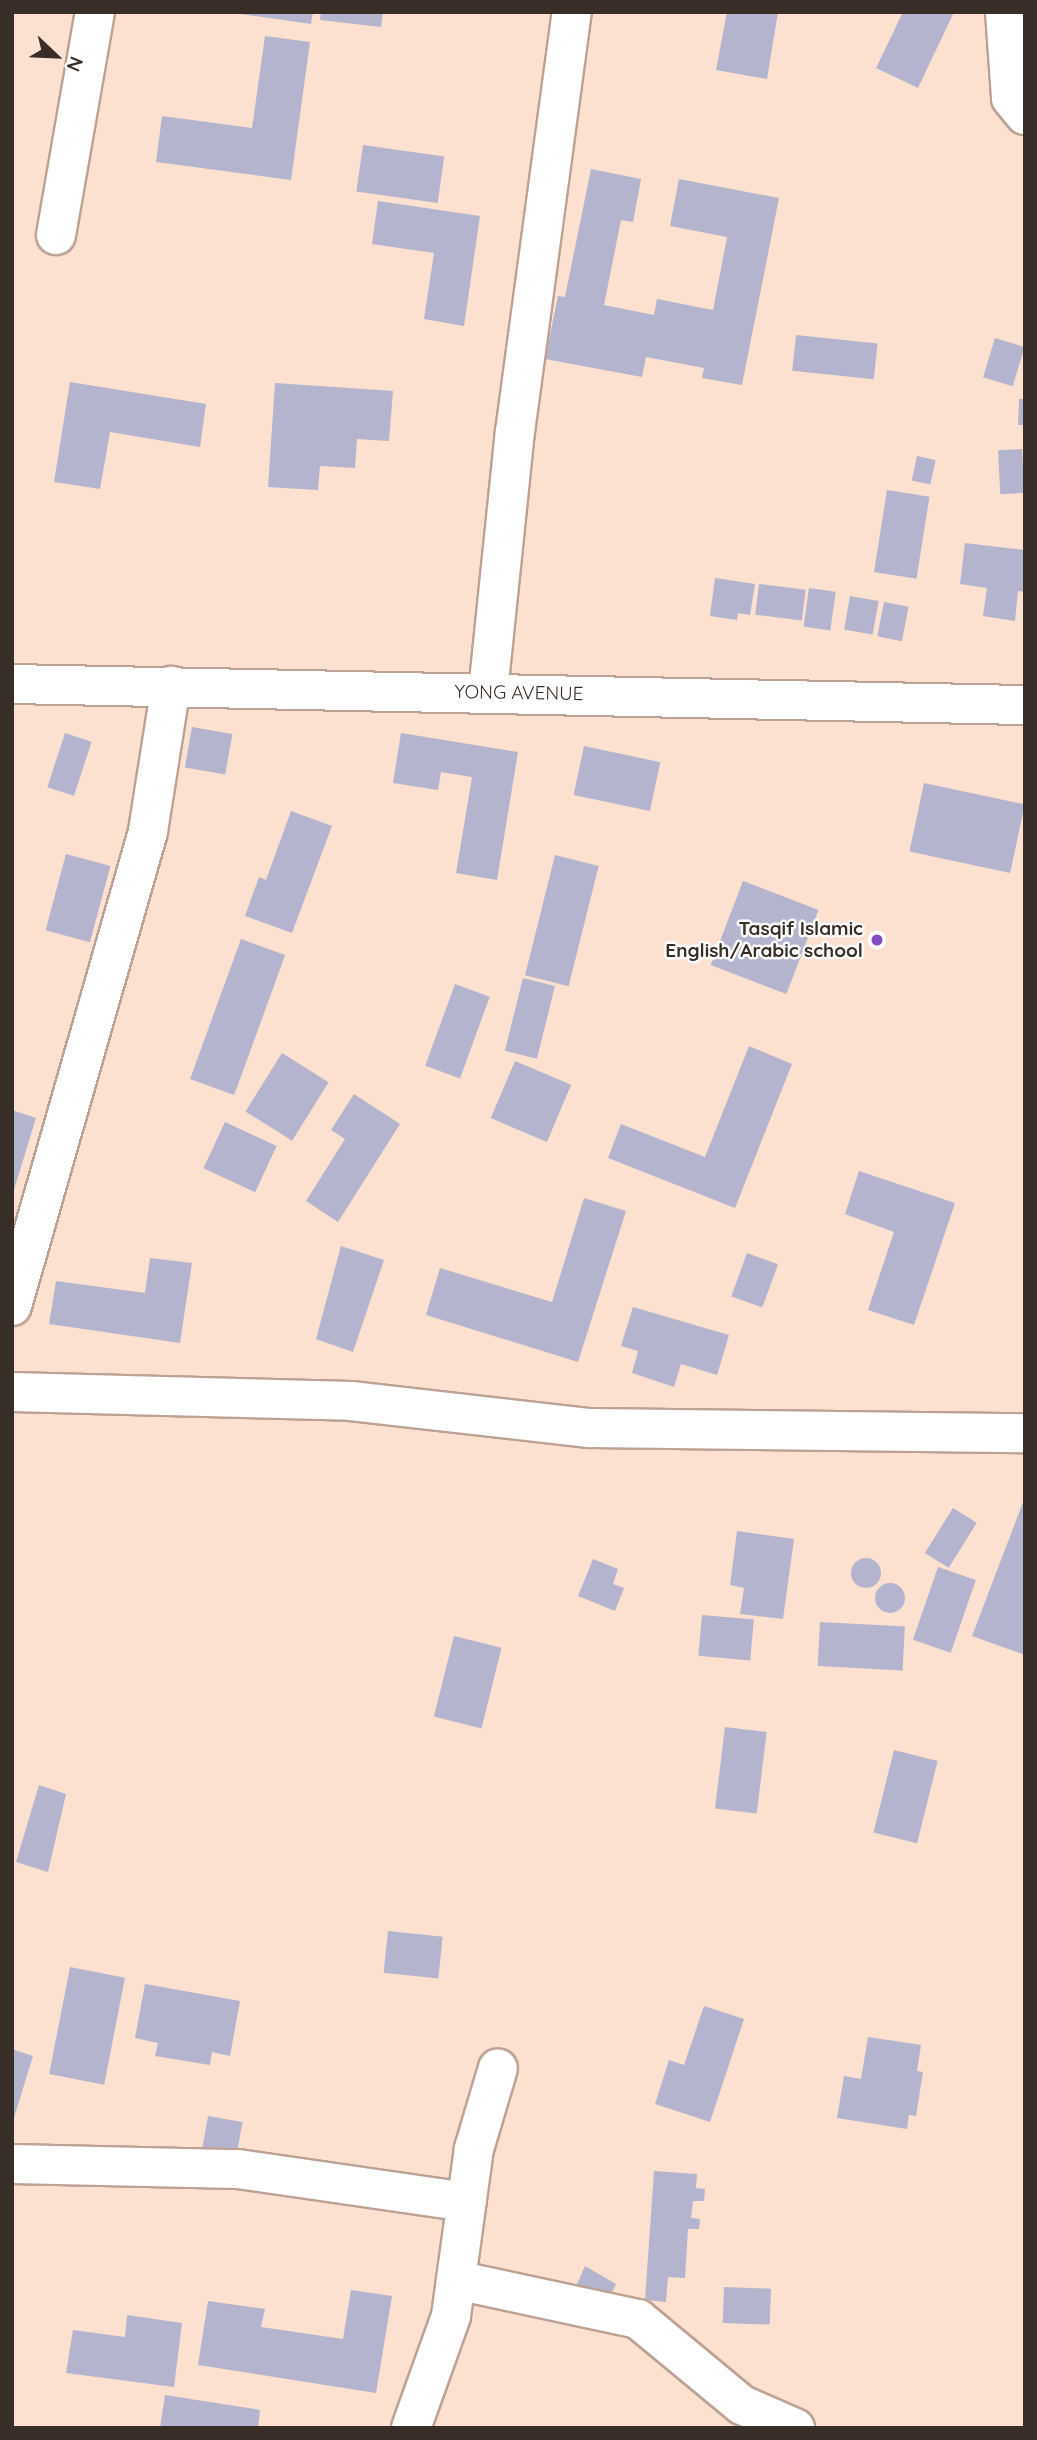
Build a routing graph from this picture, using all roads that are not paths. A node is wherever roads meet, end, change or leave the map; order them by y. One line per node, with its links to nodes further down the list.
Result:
1 (95, 12): 5 (street)
2 (572, 12): 8 (street)
3 (1005, 12): 4 (street)
4 (1025, 115)
5 (56, 235)
6 (12, 684): 7 (street, YONG AVENUE)
7 (172, 686): 8 (street, YONG AVENUE); 10 (street)
8 (488, 692): 9 (street, YONG AVENUE)
9 (1025, 705)
10 (12, 1306)
11 (12, 1392): 12 (street)
12 (1025, 1433)
13 (498, 2068): 15 (street)
14 (12, 2164): 15 (street)
15 (467, 2202): 16 (street)
16 (456, 2280): 17 (street); 18 (street)
17 (411, 2428)
18 (795, 2428)

